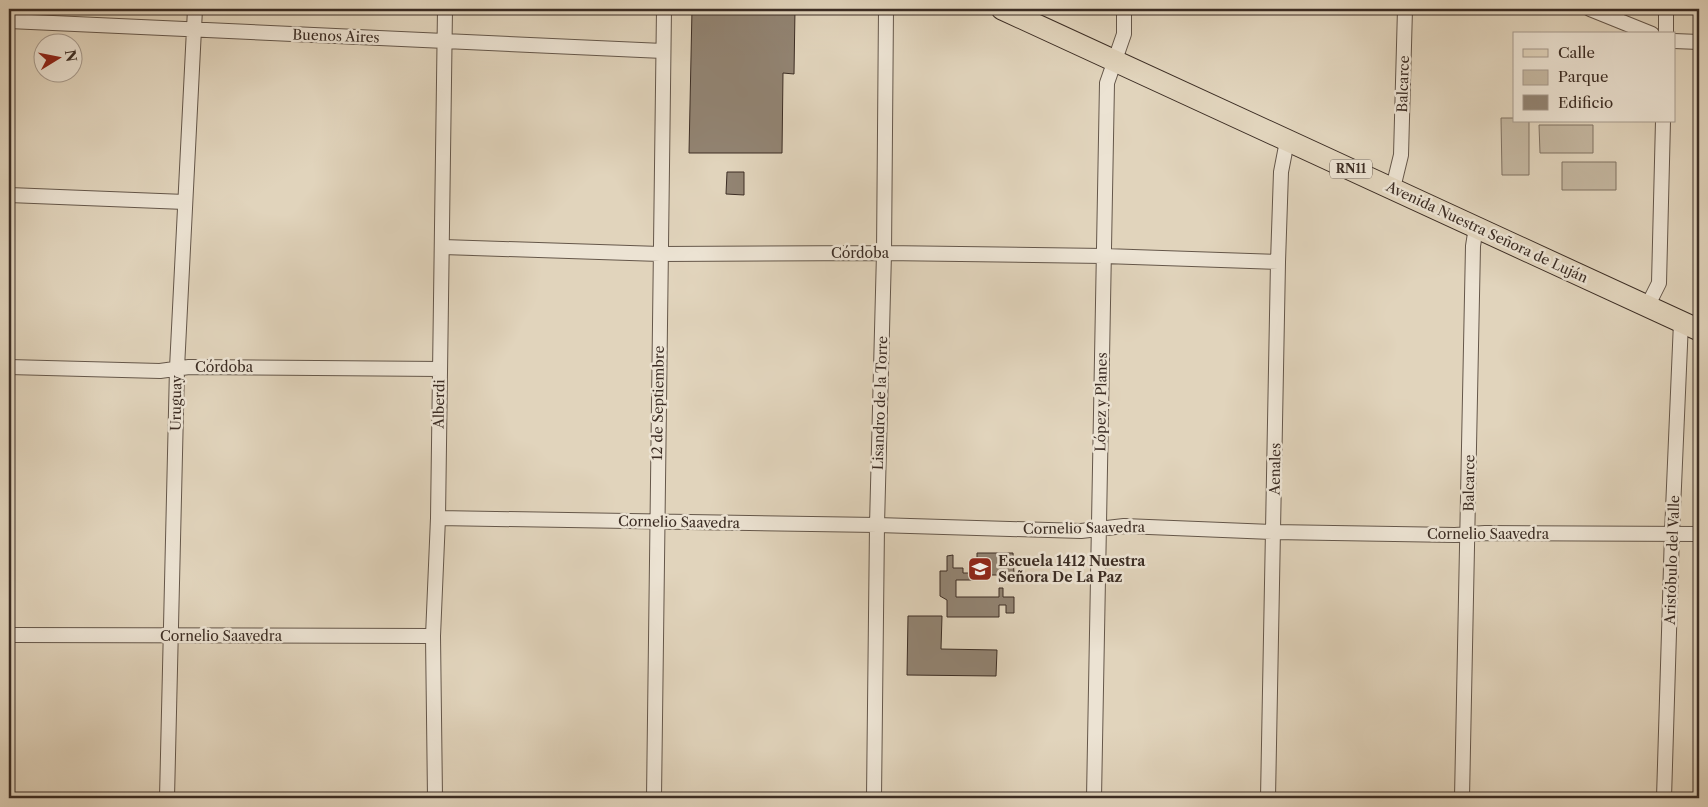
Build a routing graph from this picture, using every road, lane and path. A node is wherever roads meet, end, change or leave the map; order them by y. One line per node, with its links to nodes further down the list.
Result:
1 (195, 9): 11 (street, Uruguay)
2 (445, 9): 14 (street, Alberdi)
3 (664, 9): 17 (street, 12 de Septiembre)
4 (886, 9): 26 (street, Lisandro de la Torre)
5 (1002, 9): 18 (main road, Avenida Nuestra Señora de Luján / RN11)
6 (1124, 9): 18 (street, López y Planes)
7 (1405, 9): 21 (street, Balcarce)
8 (1590, 9): 12 (street)
9 (1666, 9): 13 (street)
10 (9, 21): 11 (street, Buenos Aires)
11 (194, 30): 14 (street, Buenos Aires); 23 (street, Uruguay)
12 (1647, 32)
13 (1666, 32)
14 (445, 40): 17 (street, Buenos Aires); 25 (street, Alberdi)
15 (1676, 41): 16 (street)
16 (1699, 42)
17 (663, 51): 27 (street, 12 de Septiembre)
18 (1116, 61): 20 (main road, Avenida Nuestra Señora de Luján / RN11); 28 (street, López y Planes)
19 (1663, 122): 30 (street)
20 (1287, 141): 21 (main road, Avenida Nuestra Señora de Luján / RN11); 29 (street, Aenales)
21 (1393, 188): 24 (main road, Avenida Nuestra Señora de Luján / RN11)
22 (9, 195): 23 (street)
23 (186, 202): 33 (street, Uruguay)
24 (1476, 227): 30 (main road, Avenida Nuestra Señora de Luján / RN11); 41 (street, Balcarce)
25 (442, 248): 27 (street, Córdoba); 34 (street, Alberdi)
26 (884, 253): 27 (street, Córdoba); 28 (street, Córdoba); 37 (street, Lisandro de la Torre)
27 (660, 254): 36 (street, 12 de Septiembre)
28 (1104, 256): 29 (street, Córdoba); 38 (street, López y Planes)
29 (1278, 262): 39 (street, Aenales)
30 (1647, 307): 31 (main road, Avenida Nuestra Señora de Luján / RN11)
31 (1690, 326): 40 (street, Aristóbulo del Valle)
32 (9, 367): 33 (street, Córdoba)
33 (177, 368): 34 (street, Córdoba); 44 (street, Uruguay)
34 (440, 369): 35 (street, Alberdi)
35 (438, 518): 36 (street, Cornelio Saavedra); 45 (street, Alberdi)
36 (656, 522): 37 (street, Cornelio Saavedra); 48 (street, 12 de Septiembre)
37 (876, 525): 38 (street, Cornelio Saavedra); 49 (street, Lisandro de la Torre)
38 (1099, 528): 39 (street, Cornelio Saavedra); 50 (street, López y Planes)
39 (1274, 532): 41 (street, Cornelio Saavedra); 51 (street, Aenales)
40 (1672, 533): 41 (street, Cornelio Saavedra); 42 (street, Cornelio Saavedra); 53 (street, Aristóbulo del Valle)
41 (1468, 534): 52 (street, Balcarce)
42 (1699, 534)
43 (9, 635): 44 (street, Cornelio Saavedra)
44 (170, 636): 45 (street, Cornelio Saavedra); 46 (street, Uruguay)
45 (433, 636): 47 (street, Alberdi)
46 (167, 798)
47 (435, 798)
48 (654, 798)
49 (874, 798)
50 (1094, 798)
51 (1268, 798)
52 (1462, 798)
53 (1664, 798)

